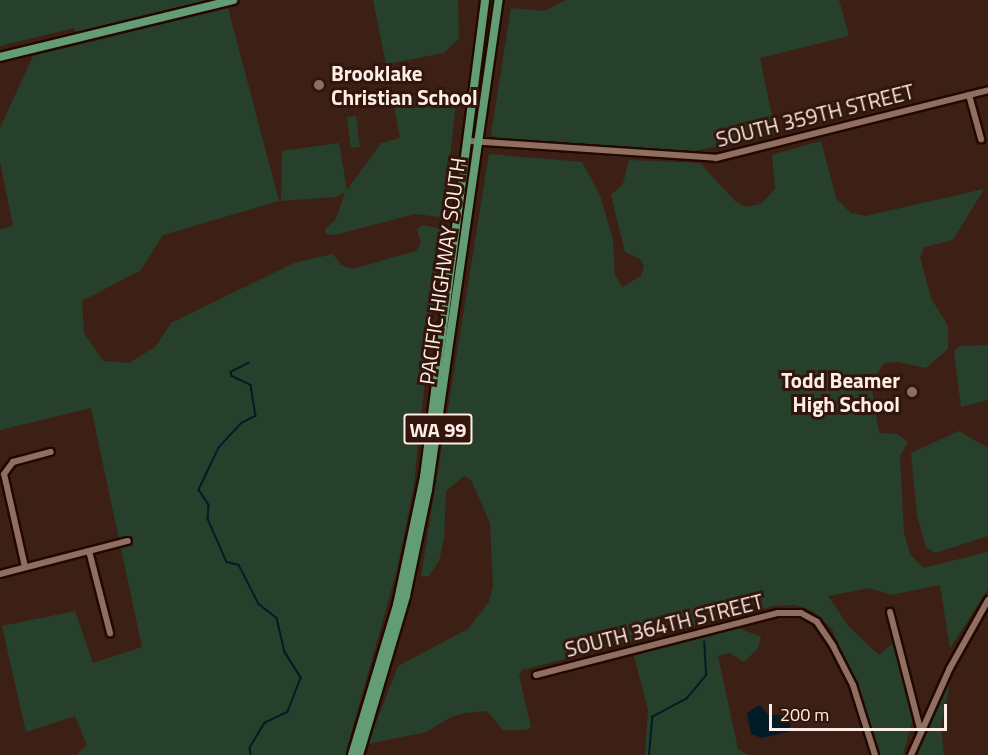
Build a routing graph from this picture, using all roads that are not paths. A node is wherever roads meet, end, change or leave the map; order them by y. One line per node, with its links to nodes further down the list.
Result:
1 (233, 0): 4 (main road)
2 (485, 0): 8 (main road, PACIFIC HIGHWAY SOUTH / WA 99)
3 (499, 0): 9 (main road, PACIFIC HIGHWAY SOUTH / WA 99)
4 (0, 57)
5 (988, 90): 6 (street, SOUTH 359TH STREET)
6 (969, 94): 7 (street); 9 (street, SOUTH 359TH STREET)
7 (981, 139)
8 (468, 141): 9 (street, SOUTH 359TH STREET); 20 (main road, PACIFIC HIGHWAY SOUTH / WA 99)
9 (478, 142): 21 (main road, PACIFIC HIGHWAY SOUTH / WA 99)
10 (51, 452): 13 (street)
11 (128, 541): 12 (street)
12 (89, 551): 13 (street); 17 (street)
13 (25, 567): 14 (street)
14 (0, 574)
15 (988, 600): 19 (street)
16 (890, 612): 19 (street)
17 (110, 633)
18 (536, 675): 22 (street, SOUTH 364TH STREET)
19 (920, 730): 23 (street)
20 (352, 755)
21 (359, 755)
22 (875, 755)
23 (911, 755)

